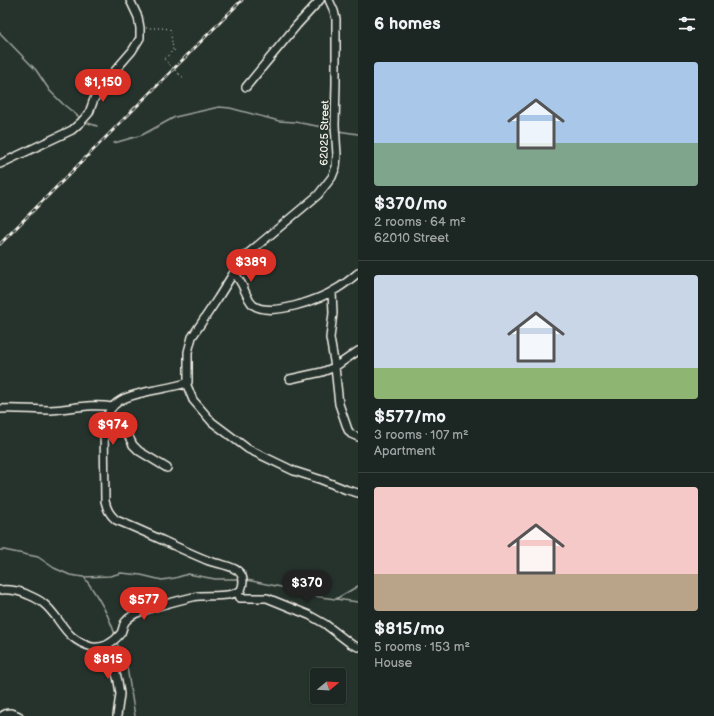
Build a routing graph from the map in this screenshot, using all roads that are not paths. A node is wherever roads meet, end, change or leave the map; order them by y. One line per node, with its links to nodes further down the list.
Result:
1 (130, 0): 5 (street)
2 (320, 0): 4 (street)
3 (329, 0): 6 (street, 62025 Street)
4 (246, 87)
5 (0, 164)
6 (234, 273): 8 (street); 12 (street, 62025 Street)
7 (358, 273): 8 (street)
8 (332, 292): 10 (street)
9 (358, 352): 10 (street)
10 (335, 367): 11 (street); 16 (street)
11 (290, 379)
12 (186, 383): 13 (street); 18 (street)
13 (112, 407): 14 (street); 15 (street)
14 (0, 409)
15 (105, 417): 17 (street); 20 (street)
16 (358, 437)
17 (168, 468)
18 (358, 493)
19 (0, 590): 21 (street)
20 (238, 592): 21 (street); 22 (street)
21 (108, 644): 25 (street)
22 (358, 647)
23 (2, 716): 24 (street)
24 (19, 716)
25 (117, 716)

